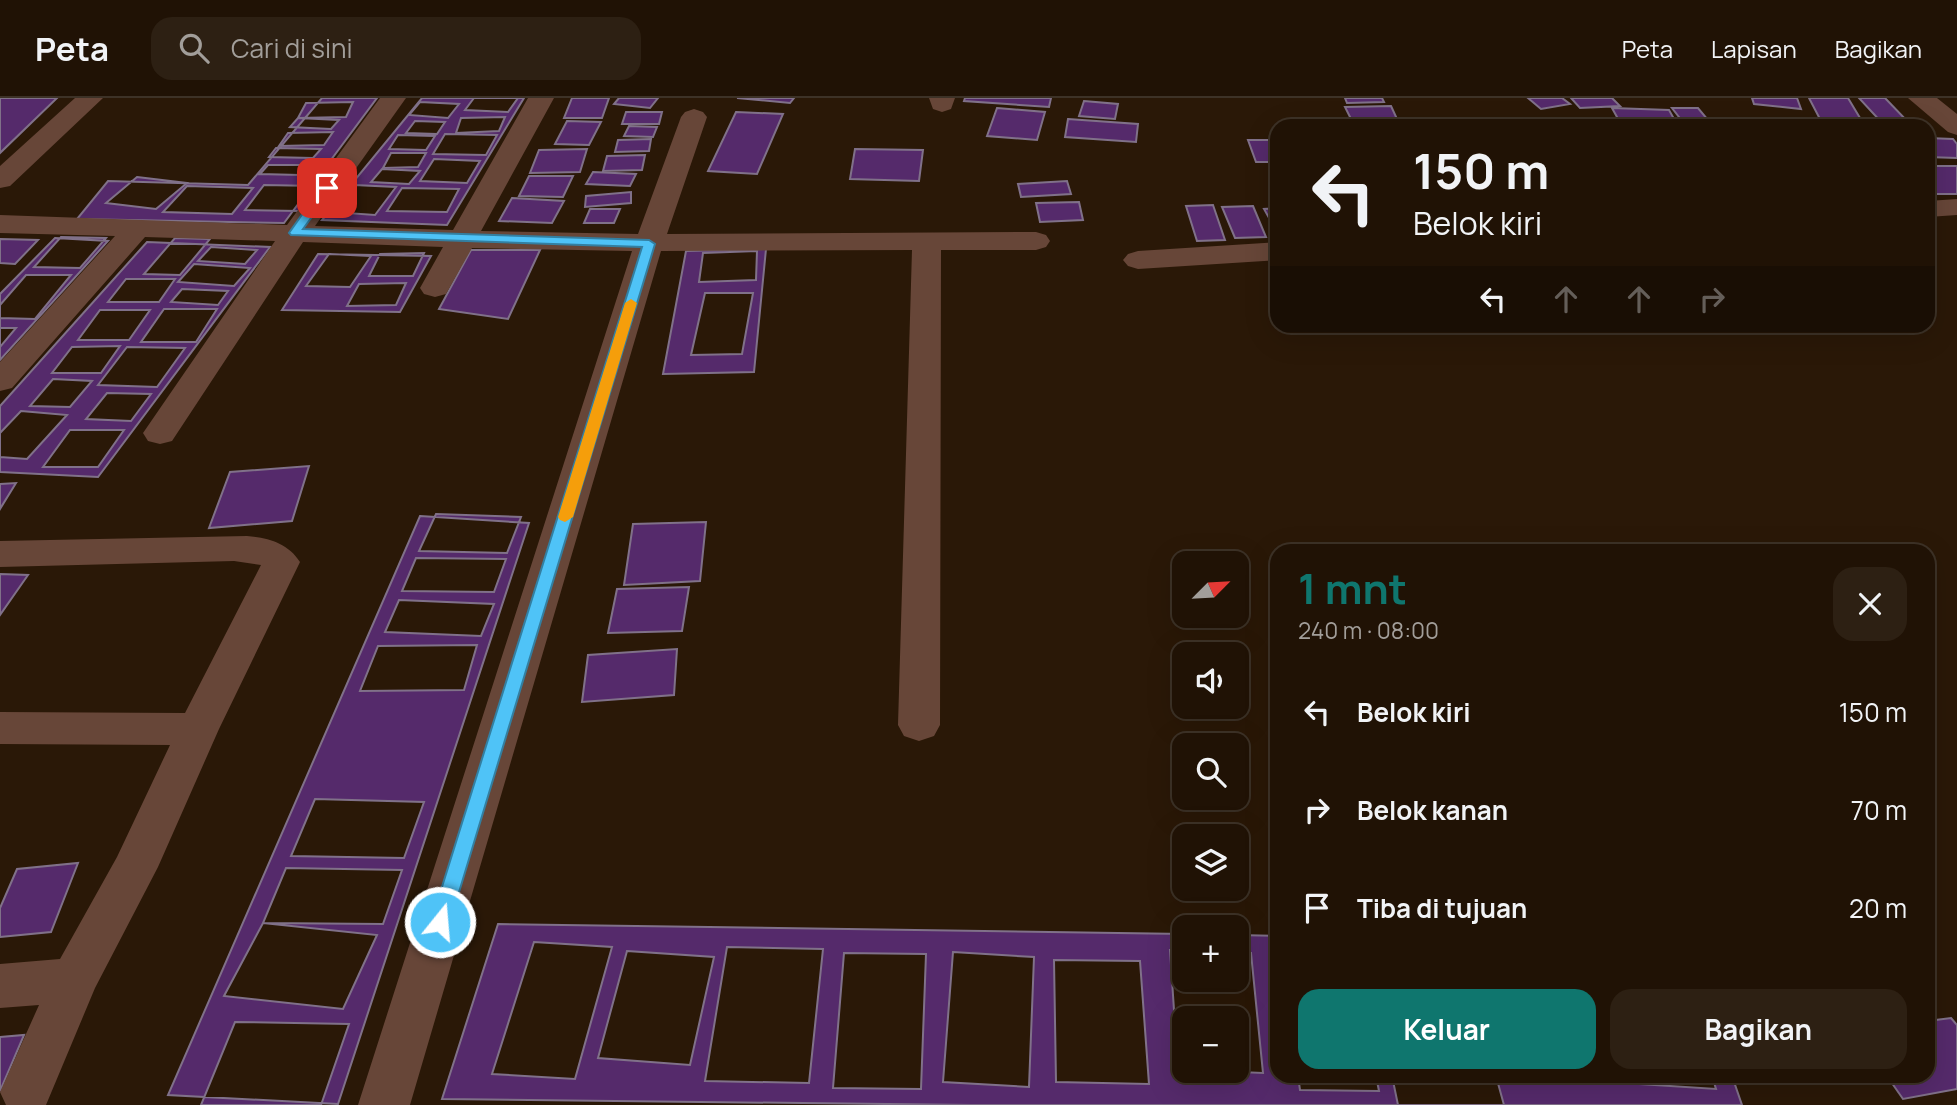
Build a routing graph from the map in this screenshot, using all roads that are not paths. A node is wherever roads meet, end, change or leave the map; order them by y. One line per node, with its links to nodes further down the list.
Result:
1 (90, 98): 8 (street)
2 (393, 98): 13 (street)
3 (541, 98): 14 (street)
4 (1921, 98): 6 (street)
5 (694, 117): 17 (street)
6 (1957, 130): 7 (street)
7 (1935, 132)
8 (0, 180)
9 (1957, 207): 10 (street)
10 (1935, 209)
11 (0, 224): 12 (street)
12 (139, 227): 13 (street); 21 (street)
13 (295, 233): 14 (street); 22 (street)
14 (462, 238): 17 (street); 20 (street)
15 (928, 242): 16 (street); 17 (street); 24 (street)
16 (1035, 242)
17 (649, 244): 30 (street)
18 (1270, 252): 19 (street)
19 (1138, 260)
20 (435, 288)
21 (0, 381)
22 (160, 433)
23 (0, 554): 26 (street)
24 (919, 725)
25 (0, 728): 26 (street)
26 (198, 729): 27 (street)
27 (74, 980): 28 (street); 29 (street)
28 (0, 986)
29 (26, 1092)
30 (384, 1105)

